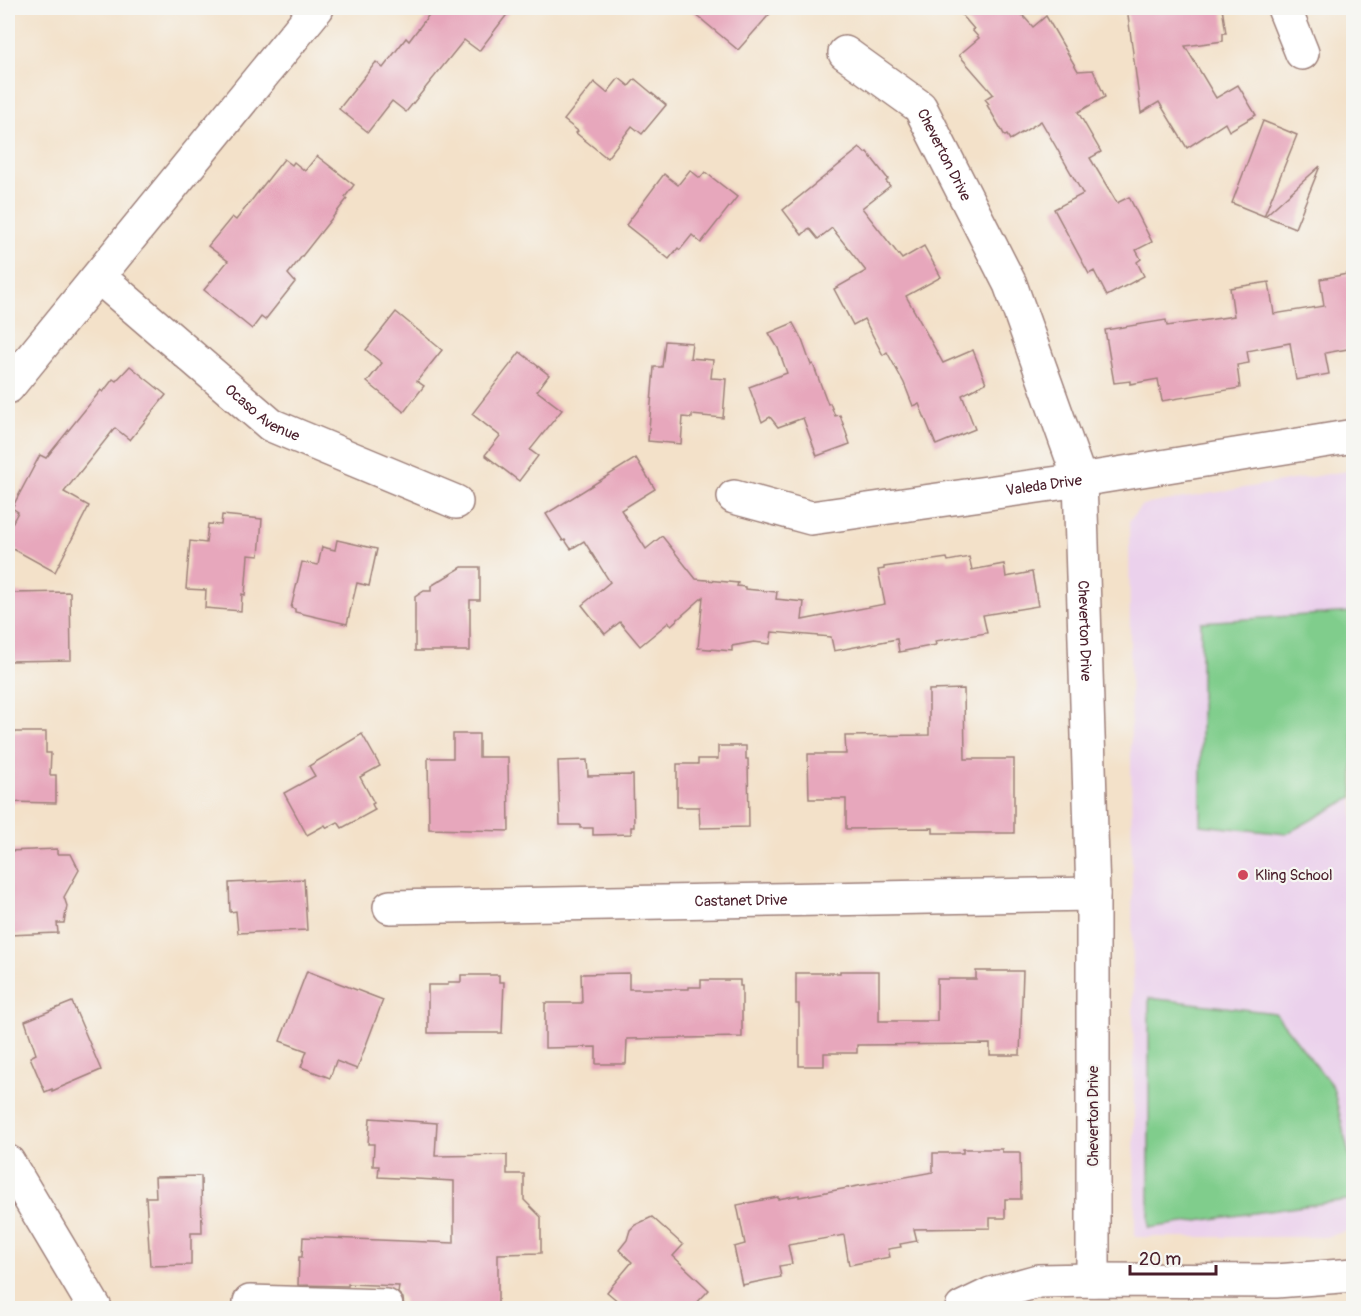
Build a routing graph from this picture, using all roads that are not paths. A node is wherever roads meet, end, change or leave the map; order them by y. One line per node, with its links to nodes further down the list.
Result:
1 (317, 8): 5 (street)
2 (1284, 8): 4 (street)
3 (845, 53): 8 (street, Cheverton Drive)
4 (1302, 53)
5 (99, 277): 6 (street); 10 (street, Ocaso Avenue)
6 (8, 387)
7 (1353, 436): 8 (street, Valeda Drive)
8 (1080, 480): 9 (street, Valeda Drive); 11 (street, Cheverton Drive)
9 (734, 497)
10 (456, 502)
11 (1093, 894): 12 (street, Castanet Drive); 15 (street, Cheverton Drive)
12 (390, 907)
13 (8, 1162): 18 (street)
14 (1353, 1275): 16 (street)
15 (1093, 1280): 16 (street); 20 (street)
16 (1276, 1295)
17 (386, 1306): 19 (street)
18 (95, 1308)
19 (250, 1308)
20 (962, 1308)

